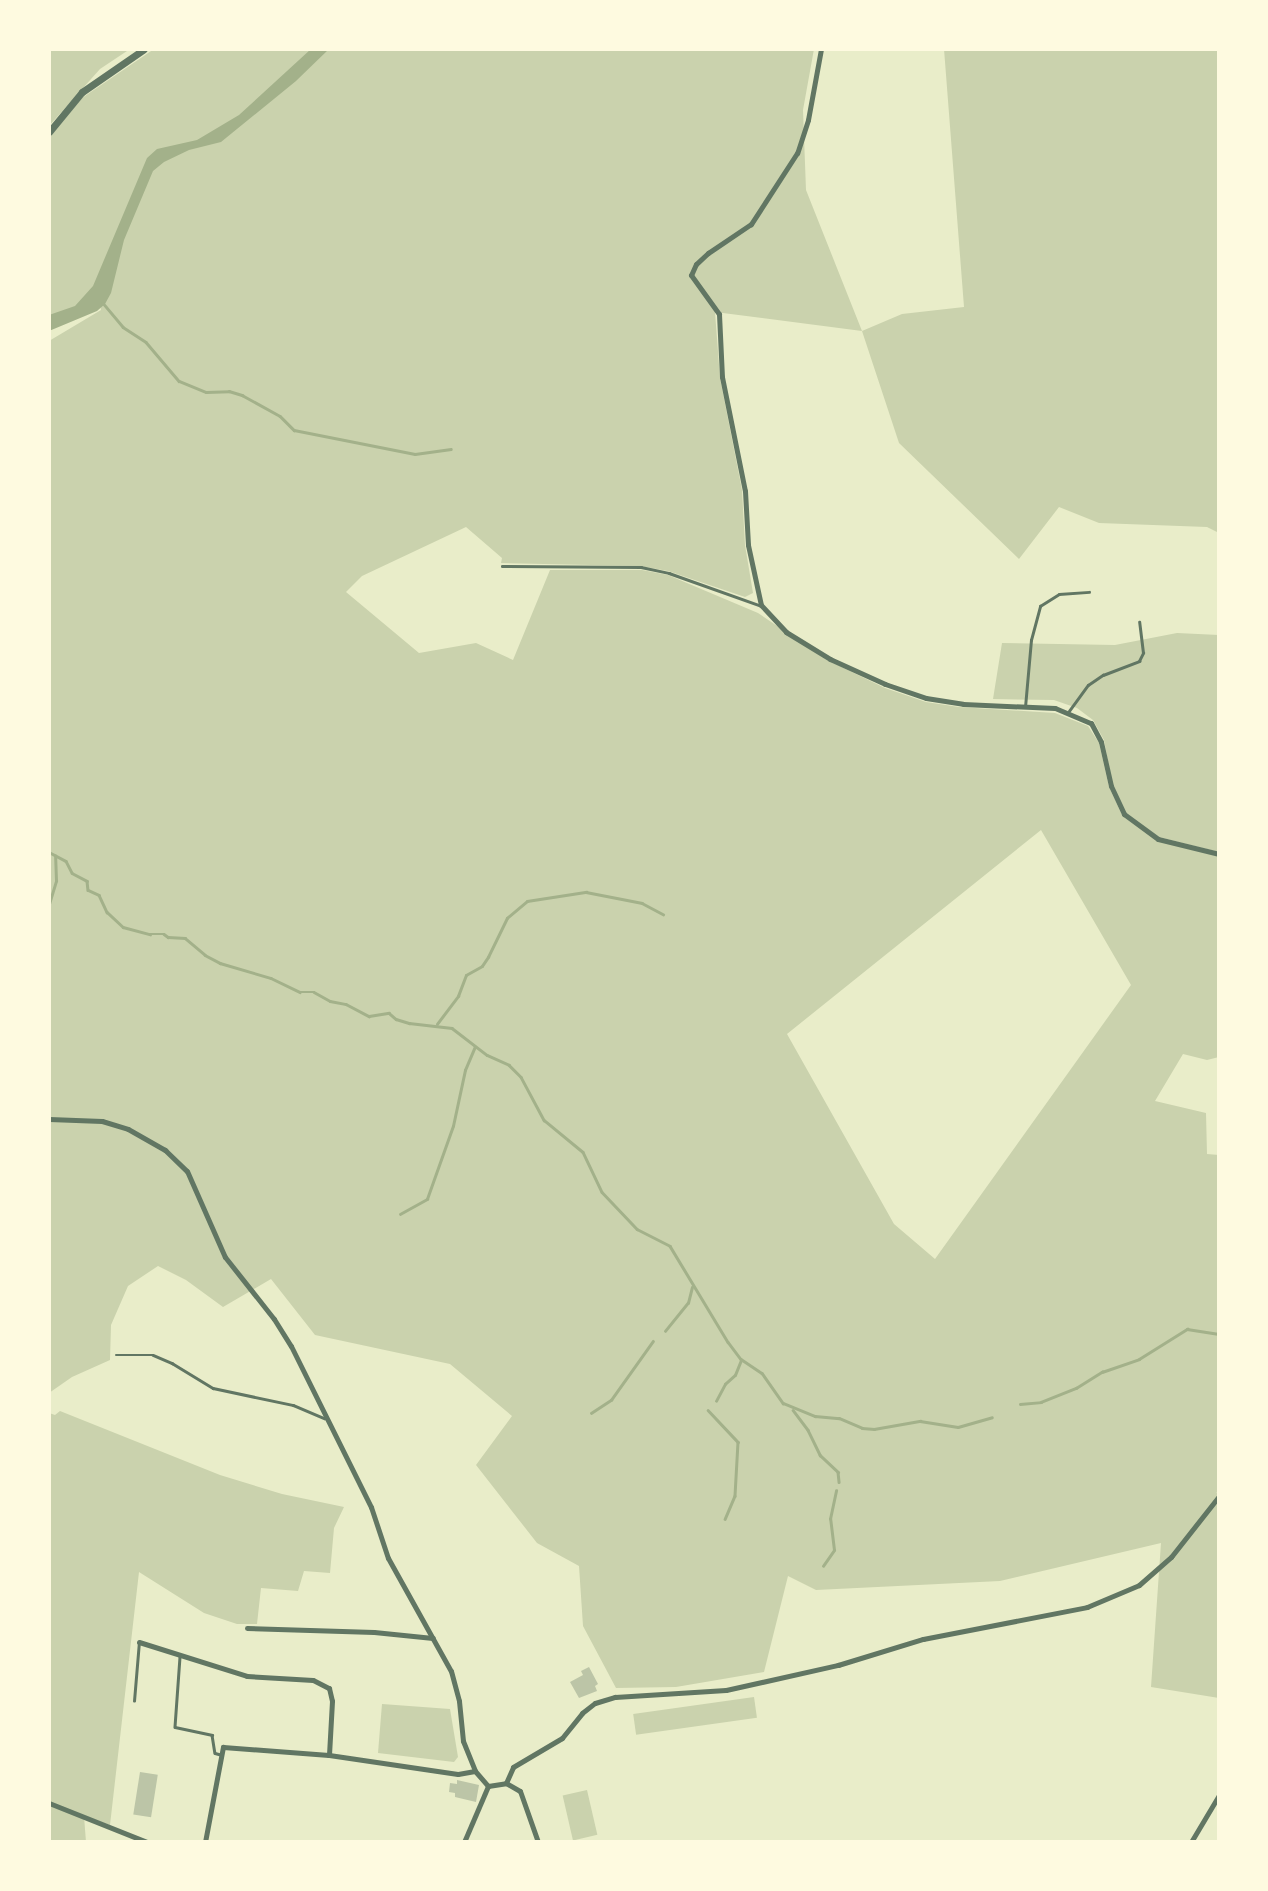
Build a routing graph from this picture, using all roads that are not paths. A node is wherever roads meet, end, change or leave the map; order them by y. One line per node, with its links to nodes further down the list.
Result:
1 (144, 49): 3 (street)
2 (821, 49): 6 (street)
3 (49, 132)
4 (502, 566): 6 (lane)
5 (1089, 592): 8 (lane)
6 (761, 606): 8 (street)
7 (1139, 622): 9 (lane)
8 (1026, 707): 9 (street)
9 (1069, 711): 10 (street)
10 (1219, 854)
11 (49, 1119): 13 (street)
12 (116, 1354): 13 (lane)
13 (324, 1418): 16 (street)
14 (1219, 1496): 23 (street)
15 (247, 1628): 16 (street)
16 (433, 1638): 22 (street)
17 (139, 1642): 18 (street); 19 (lane)
18 (181, 1656): 20 (lane); 21 (street)
19 (134, 1701)
20 (222, 1755): 21 (street); 28 (street)
21 (329, 1755): 22 (street)
22 (475, 1771): 24 (street)
23 (506, 1783): 24 (street); 30 (street)
24 (488, 1786): 29 (street)
25 (1219, 1795): 31 (street)
26 (49, 1803): 27 (street)
27 (147, 1842)
28 (205, 1842)
29 (464, 1842)
30 (538, 1842)
31 (1191, 1842)

